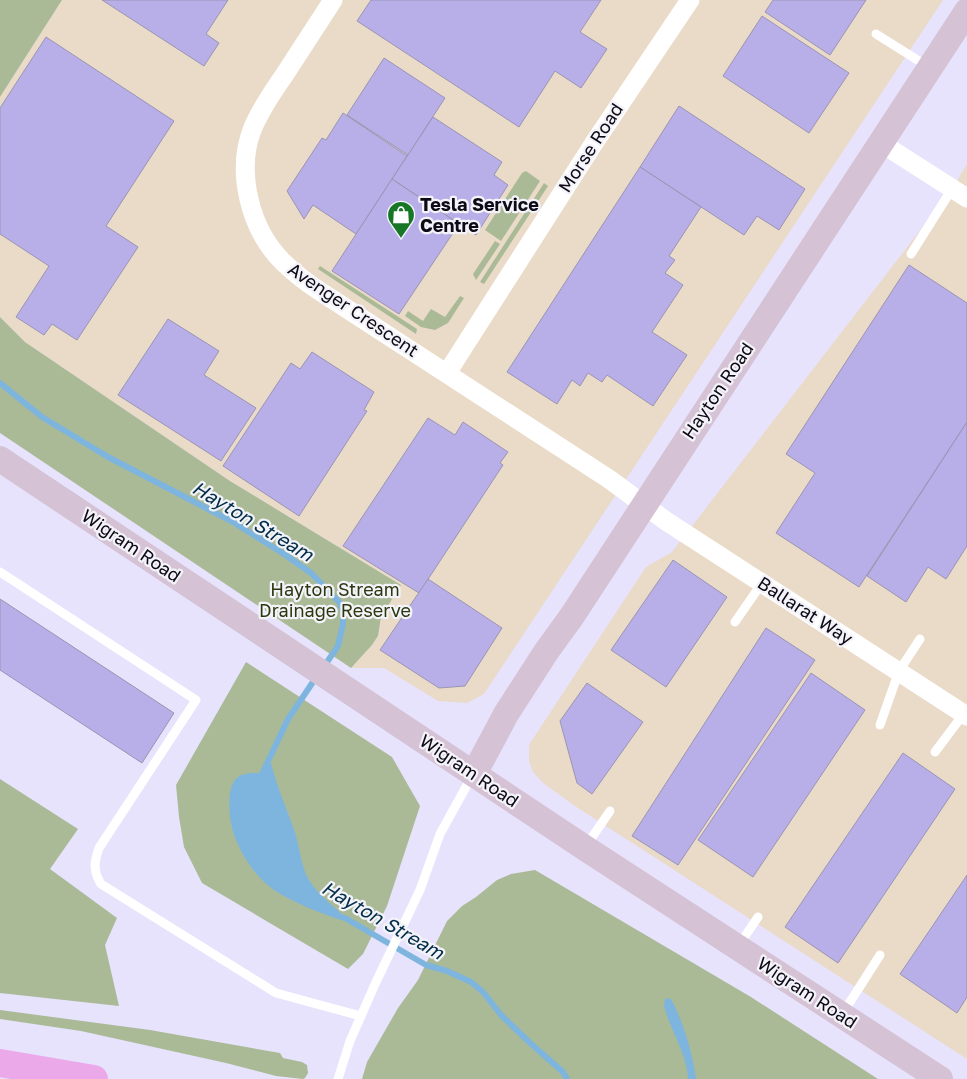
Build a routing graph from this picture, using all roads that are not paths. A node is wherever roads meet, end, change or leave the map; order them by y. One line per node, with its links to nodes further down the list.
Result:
1 (333, 0): 9 (street, Avenger Crescent)
2 (690, 0): 9 (street, Morse Road)
3 (967, 11): 5 (main road, Hayton Road)
4 (876, 34): 5 (lane)
5 (929, 68): 6 (main road, Hayton Road)
6 (881, 143): 7 (street); 11 (main road, Hayton Road)
7 (960, 193): 8 (lane)
8 (911, 254)
9 (447, 373): 11 (street, Avenger Crescent)
10 (0, 459): 20 (main road, Wigram Road)
11 (645, 505): 13 (street, Ballarat Way); 20 (main road, Hayton Road)
12 (0, 572): 26 (lane)
13 (762, 583): 14 (lane); 16 (street, Ballarat Way)
14 (735, 622)
15 (920, 639): 16 (lane)
16 (899, 671): 17 (street, Ballarat Way); 18 (lane)
17 (966, 713): 19 (lane)
18 (880, 725)
19 (935, 752)
20 (474, 774): 22 (main road, Wigram Road); 26 (lane)
21 (610, 811): 22 (lane)
22 (585, 848): 24 (main road, Wigram Road)
23 (758, 916): 24 (lane)
24 (738, 947): 27 (main road, Wigram Road)
25 (880, 955): 27 (lane)
26 (361, 1016): 30 (lane)
27 (841, 1016): 31 (main road, Wigram Road)
28 (0, 1063): 29 (highway)
29 (94, 1079)
30 (338, 1079)
31 (940, 1079)

